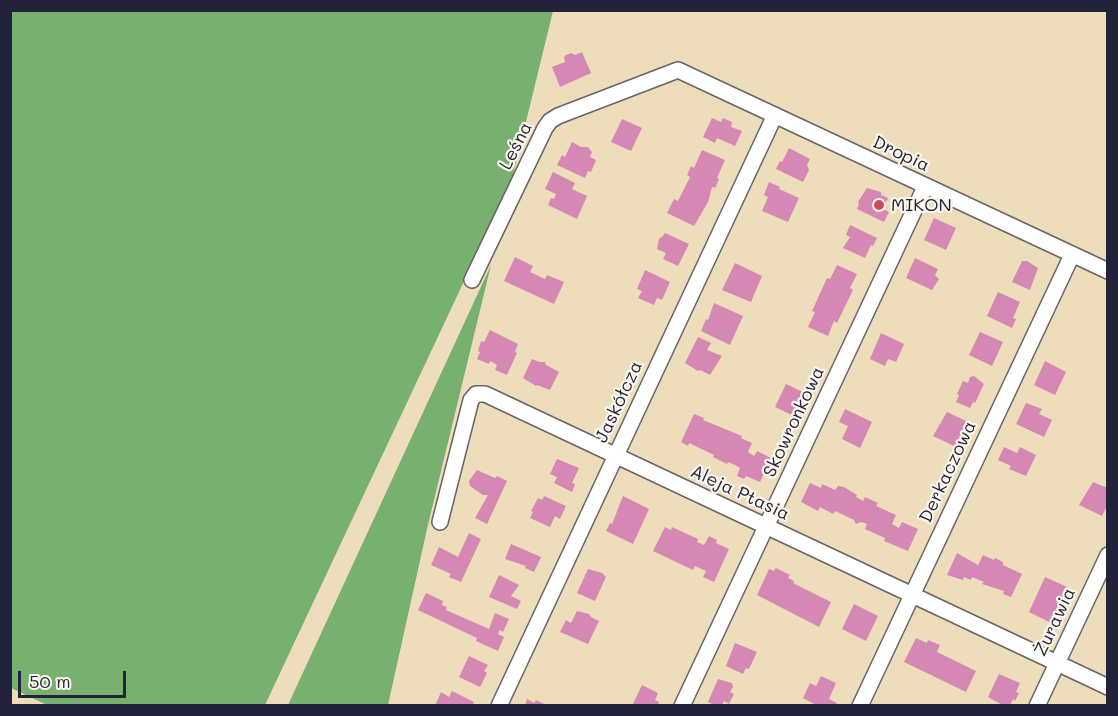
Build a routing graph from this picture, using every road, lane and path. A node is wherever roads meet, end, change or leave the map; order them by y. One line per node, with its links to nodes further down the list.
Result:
1 (678, 70): 2 (street, Dropia); 6 (street, Leśna)
2 (775, 115): 3 (street, Dropia); 7 (street, Jaskółcza)
3 (925, 187): 4 (street, Dropia); 9 (street, Skowronkowa)
4 (1072, 255): 5 (street, Dropia); 11 (street, Derkaczowa)
5 (1107, 271)
6 (472, 280)
7 (615, 457): 8 (street, Aleja Ptasia); 9 (street, Aleja Ptasia); 14 (street, Jaskółcza)
8 (440, 522)
9 (766, 527): 11 (street, Aleja Ptasia); 15 (street, Skowronkowa)
10 (1107, 555): 12 (street, Żurawia)
11 (911, 596): 12 (street, Aleja Ptasia); 16 (street, Derkaczowa)
12 (1057, 663): 13 (street, Aleja Ptasia); 17 (street, Żurawia)
13 (1107, 687)
14 (499, 705)
15 (682, 705)
16 (860, 705)
17 (1037, 705)

